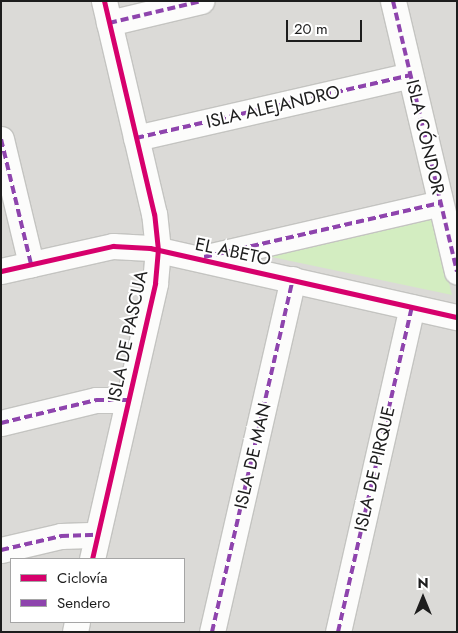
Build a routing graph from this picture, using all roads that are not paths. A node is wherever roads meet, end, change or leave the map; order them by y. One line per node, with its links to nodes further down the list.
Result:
1 (201, 1): 3 (street)
2 (392, 1): 4 (street, ISLA CÓNDOR)
3 (107, 12): 5 (street, ISLA DE PASCUA)
4 (410, 75): 5 (street, ISLA ALEJANDRO); 7 (street, ISLA CÓNDOR)
5 (136, 138): 8 (street, ISLA DE PASCUA)
6 (1, 139): 10 (street)
7 (440, 203): 9 (street); 12 (street, ISLA CÓNDOR)
8 (158, 250): 9 (street, EL ABETO); 10 (street, EL ABETO); 16 (street, ISLA DE PASCUA)
9 (199, 259): 13 (street, EL ABETO)
10 (30, 264): 11 (street, EL ABETO)
11 (1, 270)
12 (457, 272)
13 (293, 279): 14 (street, EL ABETO); 21 (street, ISLA DE MAN)
14 (412, 307): 15 (street, EL ABETO); 22 (street, ISLA DE PIRQUE)
15 (457, 317)
16 (128, 400): 17 (street); 18 (street, ISLA DE PASCUA)
17 (1, 423)
18 (97, 535): 19 (street); 20 (street, ISLA DE PASCUA)
19 (1, 550)
20 (92, 558)
21 (212, 632)
22 (338, 632)

